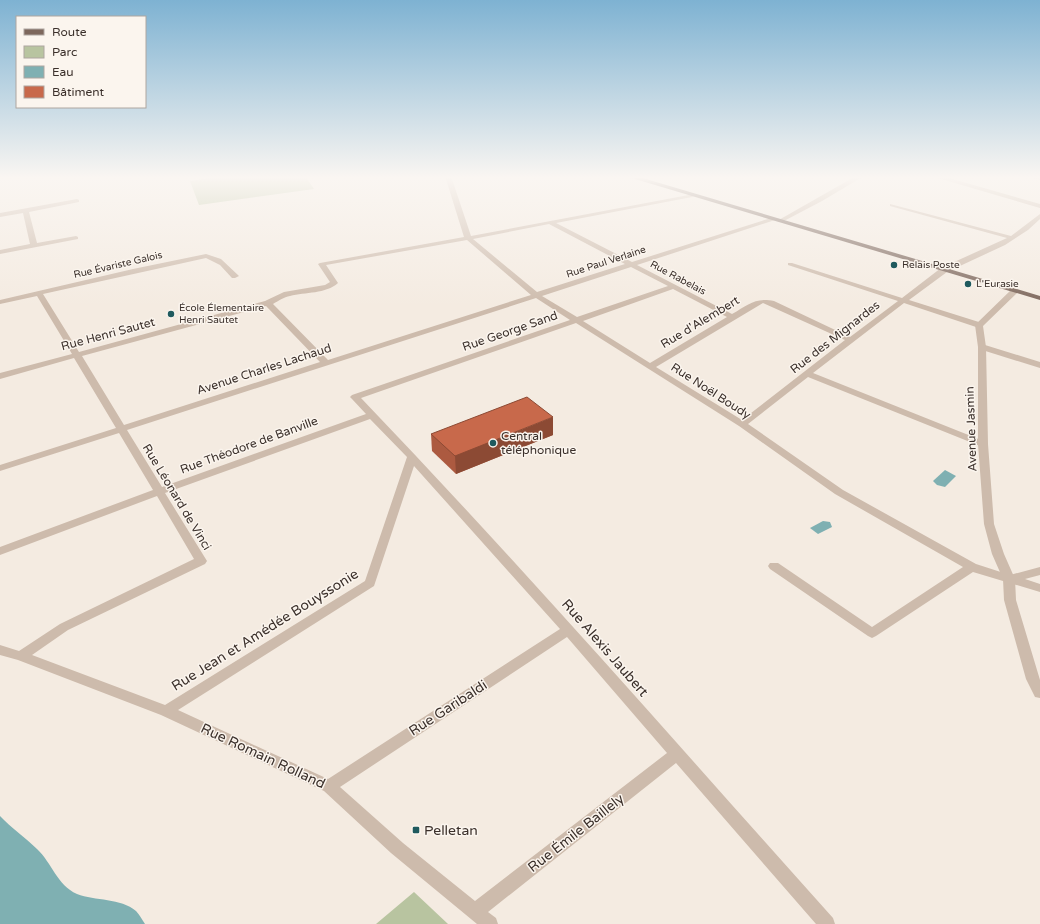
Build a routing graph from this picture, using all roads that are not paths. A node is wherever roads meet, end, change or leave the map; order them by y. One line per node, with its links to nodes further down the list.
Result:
1 (28, 219): 12 (street)
2 (462, 219): 10 (street)
3 (566, 219): 8 (street)
4 (774, 219): 7 (main road)
5 (944, 219): 11 (street)
6 (1037, 219): 11 (street, Rue des Mignardes)
7 (777, 220): 14 (street, Rue Paul Verlaine); 16 (main road)
8 (551, 222): 10 (street); 14 (street, Rue Rabelais)
9 (76, 238): 12 (street)
10 (468, 238): 21 (street, Rue Noël Boudy); 25 (street, Rue Henri Sautet)
11 (1013, 238): 16 (street, Rue des Mignardes)
12 (34, 246): 13 (street)
13 (0, 252)
14 (631, 264): 18 (street, Rue Rabelais); 21 (street, Rue Paul Verlaine)
15 (790, 264): 23 (street)
16 (944, 270): 19 (main road); 23 (street, Rue des Mignardes)
17 (235, 276): 20 (street, Rue Évariste Galois)
18 (673, 287): 26 (street, Rue Rabelais); 27 (street, Rue George Sand)
19 (1015, 291): 22 (main road); 28 (street)
20 (39, 293): 24 (street, Rue Évariste Galois); 31 (street, Rue Léonard de Vinci)
21 (536, 295): 27 (street, Rue Noël Boudy); 32 (street, Avenue Charles Lachaud)
22 (1040, 298)
23 (904, 300): 28 (street); 29 (street, Rue des Mignardes)
24 (0, 302)
25 (268, 303): 31 (street, Rue Henri Sautet); 32 (street)
26 (732, 317): 29 (street, Rue d'Alembert); 34 (street, Rue d'Alembert)
27 (577, 321): 34 (street, Rue Noël Boudy); 37 (street, Rue George Sand)
28 (979, 325): 30 (street, Avenue Jasmin)
29 (851, 340): 35 (street, Rue des Mignardes)
30 (982, 347): 33 (street); 41 (street, Avenue Jasmin)
31 (77, 355): 36 (street, Rue Henri Sautet); 40 (street, Rue Léonard de Vinci)
32 (325, 362): 40 (street, Avenue Charles Lachaud)
33 (1040, 365)
34 (651, 366): 39 (street, Rue Noël Boudy)
35 (807, 374): 39 (street, Rue des Mignardes); 41 (street)
36 (0, 376)
37 (355, 397): 38 (street, Rue Alexis Jaubert)
38 (372, 414): 42 (street, Rue Alexis Jaubert); 44 (street, Rue Théodore de Banville)
39 (742, 424): 47 (street, Rue Noël Boudy)
40 (121, 428): 43 (street, Avenue Charles Lachaud); 44 (street, Rue Léonard de Vinci)
41 (983, 444): 49 (street, Avenue Jasmin)
42 (412, 456): 51 (street, Rue Alexis Jaubert); 55 (street, Rue Jean et Amédée Bouyssonie)
43 (0, 468)
44 (158, 492): 45 (street, Rue Théodore de Banville); 53 (street, Rue Léonard de Vinci)
45 (0, 551)
46 (774, 566): 47 (street)
47 (972, 567): 49 (street, Rue Noël Boudy)
48 (1040, 571): 49 (street)
49 (1009, 579): 50 (street, Rue Noël Boudy); 54 (street)
50 (1040, 588)
51 (568, 630): 56 (street, Rue Alexis Jaubert); 57 (street, Rue Garibaldi)
52 (0, 650): 53 (street, Rue Romain Rolland)
53 (21, 656): 55 (street, Rue Romain Rolland)
54 (1040, 693)
55 (166, 711): 57 (street, Rue Romain Rolland)
56 (677, 754): 58 (street, Rue Émile Baillely); 60 (street, Rue Alexis Jaubert)
57 (328, 786): 58 (street, Rue Romain Rolland)
58 (475, 912): 59 (street, Rue Romain Rolland)
59 (490, 924)
60 (827, 924)

